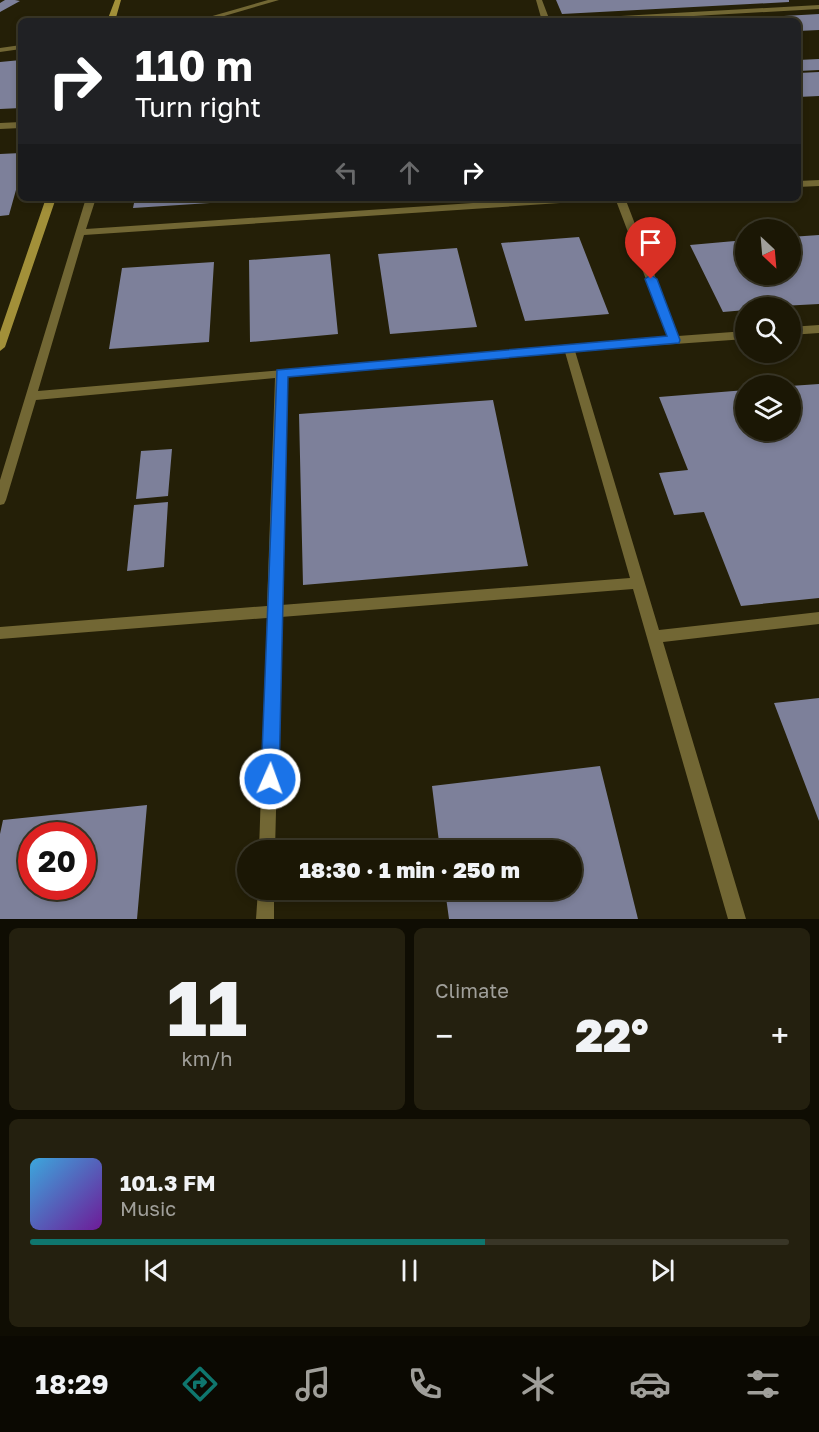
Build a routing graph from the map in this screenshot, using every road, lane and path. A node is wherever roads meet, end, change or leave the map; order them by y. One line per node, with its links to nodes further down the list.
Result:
1 (118, 0): 5 (street)
2 (276, 0): 6 (street)
3 (539, 0): 7 (street)
4 (819, 7): 8 (street)
5 (112, 18)
6 (210, 18)
7 (545, 18)
8 (621, 18)
9 (18, 47): 10 (street)
10 (0, 50)
11 (18, 125): 12 (street)
12 (0, 126)
13 (819, 183): 14 (street)
14 (801, 184)
15 (50, 201): 24 (street)
16 (90, 201): 19 (street)
17 (545, 201): 19 (street)
18 (621, 201): 23 (street)
19 (80, 232): 27 (street)
20 (819, 329): 21 (street)
21 (801, 331)
22 (735, 336): 23 (street)
23 (674, 340): 25 (street)
24 (0, 347)
25 (569, 348): 26 (street); 29 (street)
26 (281, 374): 27 (street); 30 (street)
27 (31, 396): 28 (street)
28 (0, 500)
29 (638, 583): 30 (street); 33 (street)
30 (276, 612): 32 (street); 34 (street)
31 (819, 618): 33 (street)
32 (0, 633)
33 (654, 637): 37 (street)
34 (267, 840)
35 (266, 900): 36 (street)
36 (265, 919)
37 (737, 919)

